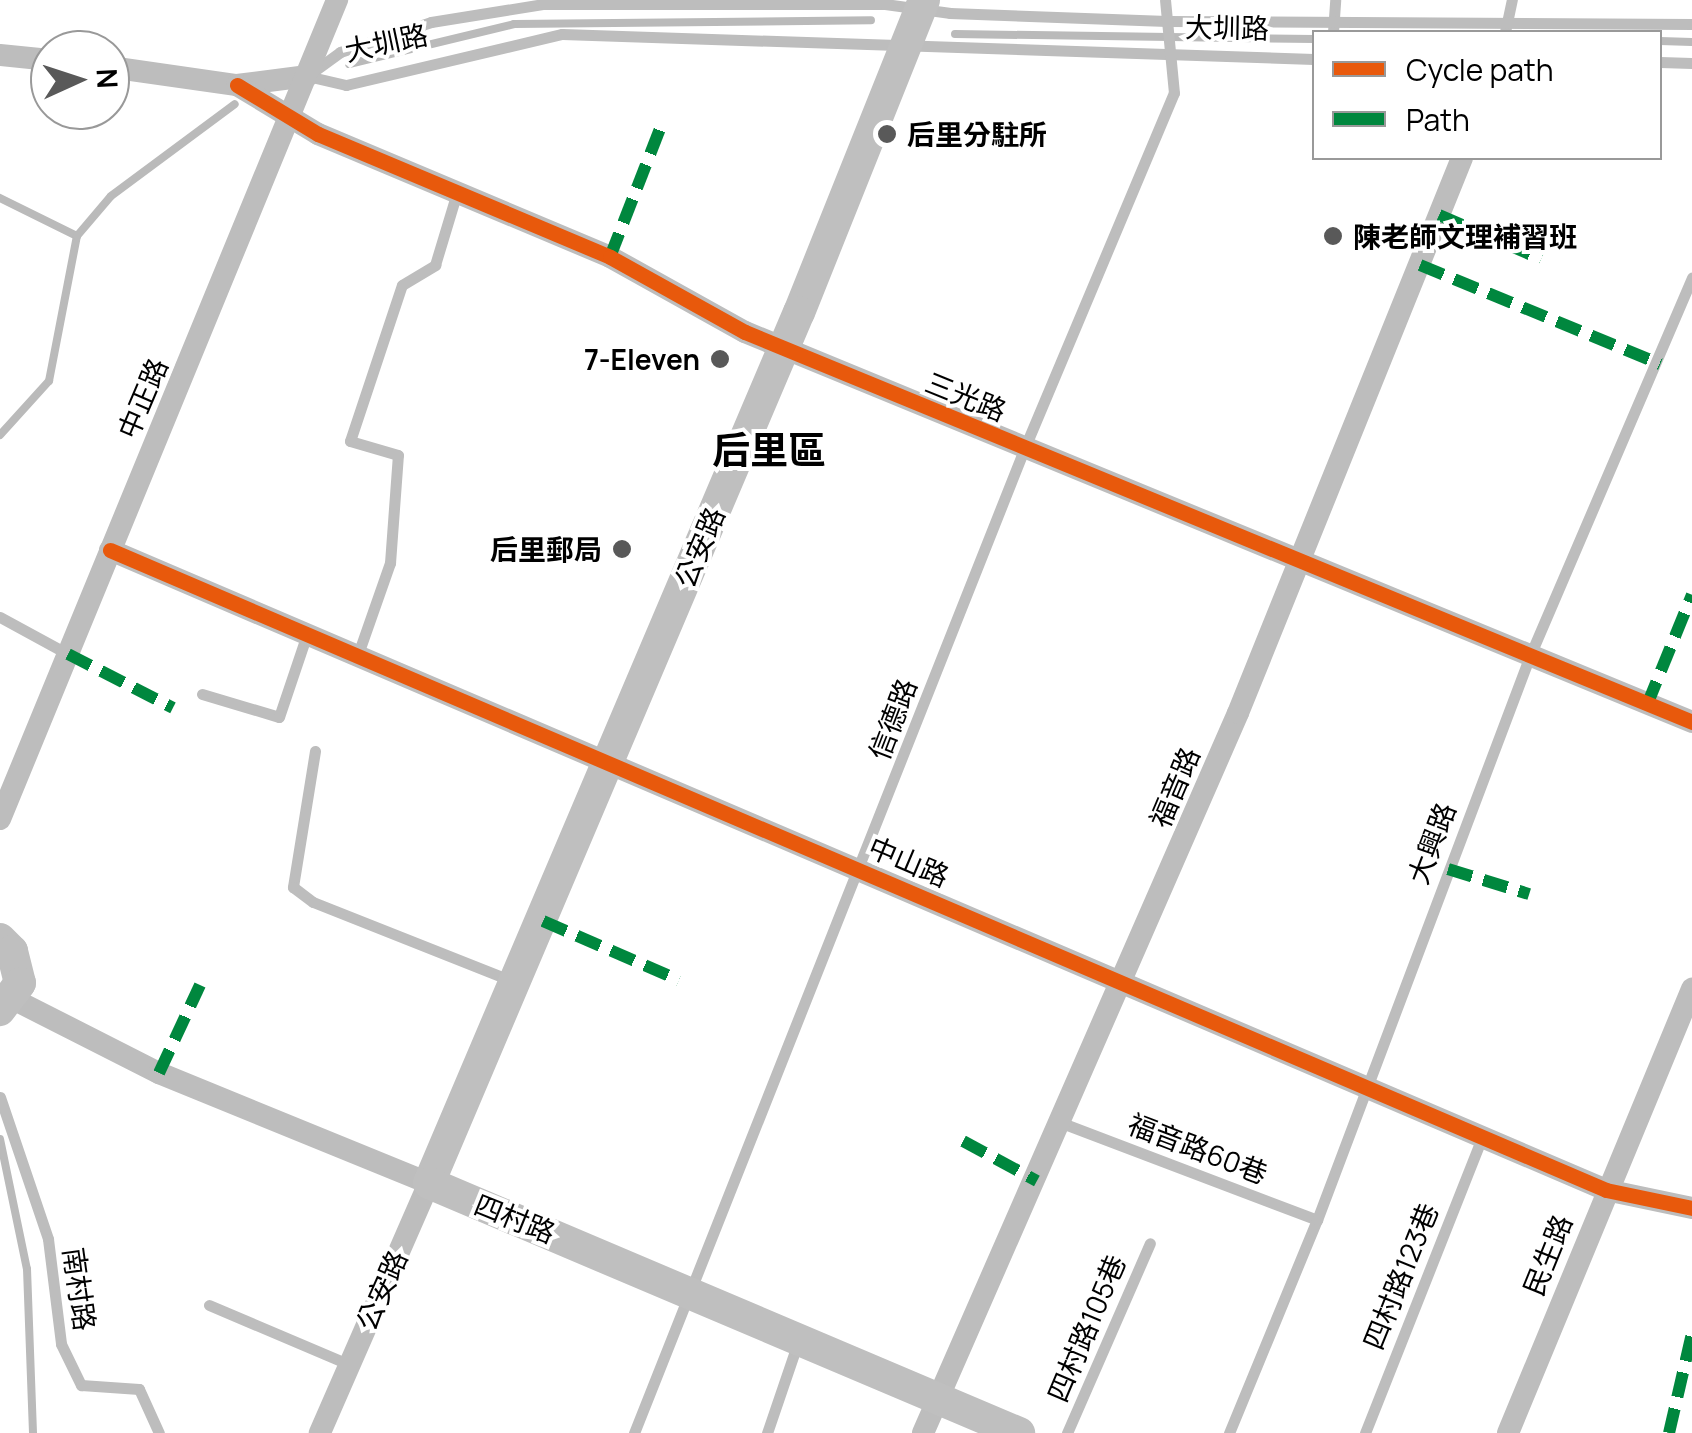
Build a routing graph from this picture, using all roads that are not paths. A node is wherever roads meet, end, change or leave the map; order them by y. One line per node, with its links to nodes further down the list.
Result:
1 (336, 0): 18 (street, 中正路)
2 (1166, 0): 6 (lane, 信德路)
3 (1335, 0): 8 (lane)
4 (1512, 0): 9 (lane)
5 (923, 3): 6 (lane, 大圳路); 10 (main road, 公安路); 18 (lane, 大圳路)
6 (1166, 21): 8 (lane, 大圳路); 12 (lane, 信德路)
7 (1692, 24): 9 (lane, 大圳路)
8 (1334, 26): 9 (lane, 大圳路)
9 (1506, 27)
10 (906, 47): 12 (lane, 大圳路); 18 (lane, 大圳路); 24 (main road, 公安路)
11 (0, 55): 13 (street)
12 (1170, 56): 14 (lane, 大圳路); 25 (lane, 信德路)
13 (30, 58)
14 (1312, 59)
15 (1662, 62): 16 (lane)
16 (1692, 63)
17 (130, 70): 19 (street, 大圳路)
18 (307, 76): 19 (street, 大圳路); 20 (street, 中正路)
19 (238, 84): 20 (street, 三光路)
20 (290, 120): 22 (street, 三光路); 26 (street, 中正路)
21 (1461, 160): 27 (street, 福音路)
22 (457, 192): 24 (street, 三光路); 31 (lane)
23 (1692, 277): 32 (lane, 大興路)
24 (780, 347): 25 (street, 三光路); 36 (main road, 公安路)
25 (1025, 447): 27 (street, 三光路); 38 (lane, 信德路)
26 (110, 550): 29 (street, 中山路); 30 (street, 中正路)
27 (1297, 560): 32 (street, 三光路); 40 (street, 福音路)
28 (0, 616): 30 (lane)
29 (306, 637): 31 (street, 中山路); 33 (lane)
30 (68, 654): 37 (street, 中正路)
31 (356, 657): 36 (street, 中山路)
32 (1529, 658): 34 (street, 三光路); 44 (lane, 大興路)
33 (202, 694)
34 (1692, 722)
35 (315, 750): 41 (lane)
36 (609, 761): 38 (street, 中山路); 41 (main road, 公安路)
37 (0, 819)
38 (860, 868): 40 (street, 中山路); 53 (lane, 信德路)
39 (0, 939): 43 (main road, 四村路)
40 (1118, 978): 44 (street, 中山路); 46 (street, 福音路)
41 (517, 983): 48 (main road, 公安路)
42 (1692, 990): 49 (street, 民生路)
43 (7, 1005): 48 (street, 四村路)
44 (1363, 1089): 47 (street, 中山路); 51 (lane, 大興路)
45 (0, 1097): 58 (lane, 南村路)
46 (1062, 1122): 51 (lane, 福音路60巷); 57 (street, 福音路)
47 (1482, 1137): 49 (street, 中山路); 66 (lane, 四村路123巷)
48 (429, 1183): 53 (main road, 四村路); 56 (street, 公安路)
49 (1606, 1190): 50 (street, 中山路); 67 (street, 民生路)
50 (1692, 1208)
51 (1317, 1220): 65 (lane, 大興路)
52 (1150, 1243): 64 (lane, 四村路105巷)
53 (686, 1289): 55 (main road, 四村路); 60 (lane, 信德路)
54 (210, 1305): 56 (lane)
55 (800, 1336): 57 (main road, 四村路); 61 (lane)
56 (348, 1364): 59 (street, 公安路)
57 (939, 1396): 62 (street, 福音路); 63 (main road, 四村路)
58 (159, 1433)
59 (320, 1433)
60 (634, 1433)
61 (767, 1433)
62 (924, 1433)
63 (1019, 1433)
64 (1068, 1433)
65 (1229, 1433)
66 (1365, 1433)
67 (1508, 1433)

